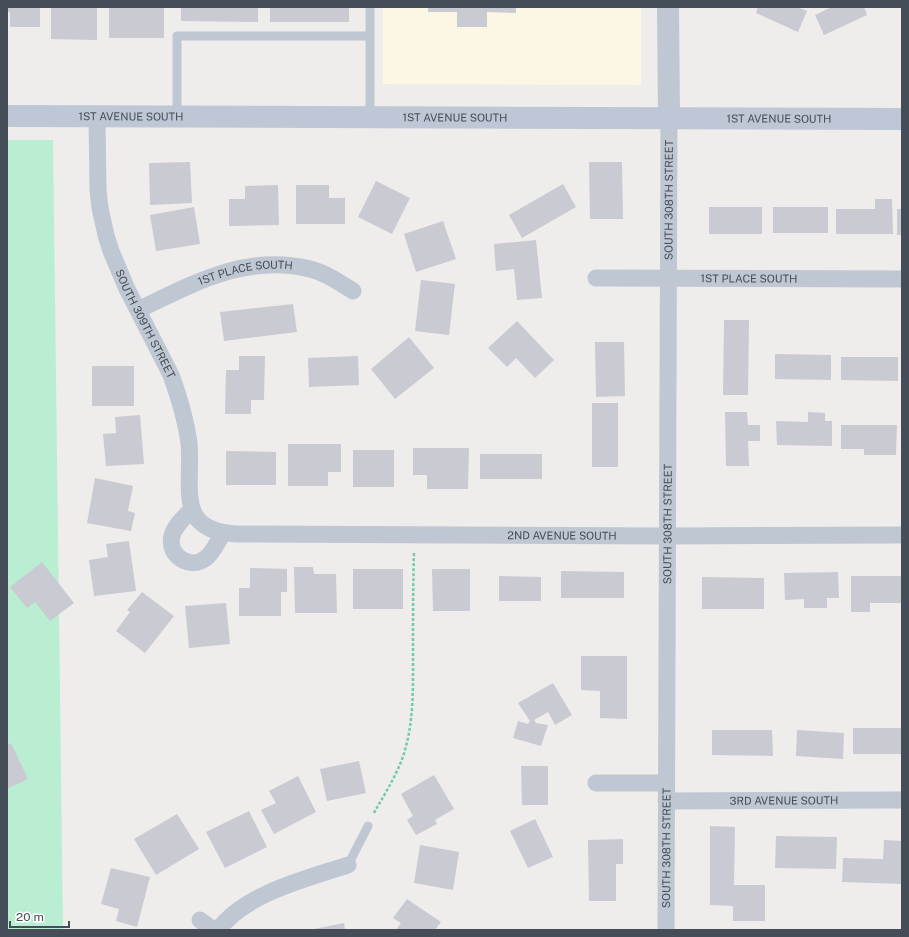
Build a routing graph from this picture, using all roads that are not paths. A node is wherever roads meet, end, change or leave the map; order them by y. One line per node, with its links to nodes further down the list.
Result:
1 (370, 7): 3 (lane)
2 (668, 7): 8 (street)
3 (370, 36): 6 (lane); 7 (lane)
4 (7, 116): 5 (main road, 1ST AVENUE SOUTH)
5 (97, 116): 6 (main road, 1ST AVENUE SOUTH); 14 (street, SOUTH 309TH STREET)
6 (177, 116): 7 (main road, 1ST AVENUE SOUTH)
7 (370, 117): 8 (main road, 1ST AVENUE SOUTH)
8 (668, 118): 9 (main road, 1ST AVENUE SOUTH); 11 (street, SOUTH 308TH STREET)
9 (902, 119)
10 (596, 278): 11 (street, 1ST PLACE SOUTH)
11 (669, 279): 12 (street, 1ST PLACE SOUTH); 19 (street, SOUTH 308TH STREET)
12 (902, 279)
13 (353, 291): 14 (street, 1ST PLACE SOUTH)
14 (138, 310): 15 (street, SOUTH 309TH STREET)
15 (192, 508): 16 (street, SOUTH 309TH STREET); 17 (street)
16 (206, 526): 17 (street, 2ND AVENUE SOUTH)
17 (223, 533): 19 (street, 2ND AVENUE SOUTH)
18 (902, 535): 19 (street, 2ND AVENUE SOUTH)
19 (667, 536): 21 (street, SOUTH 308TH STREET)
20 (596, 783): 21 (street)
21 (666, 783): 23 (street, SOUTH 308TH STREET)
22 (902, 800): 23 (street, 3RD AVENUE SOUTH)
23 (666, 801): 27 (street, SOUTH 308TH STREET)
24 (368, 826): 25 (lane)
25 (348, 865): 26 (street)
26 (218, 930)
27 (666, 930)

